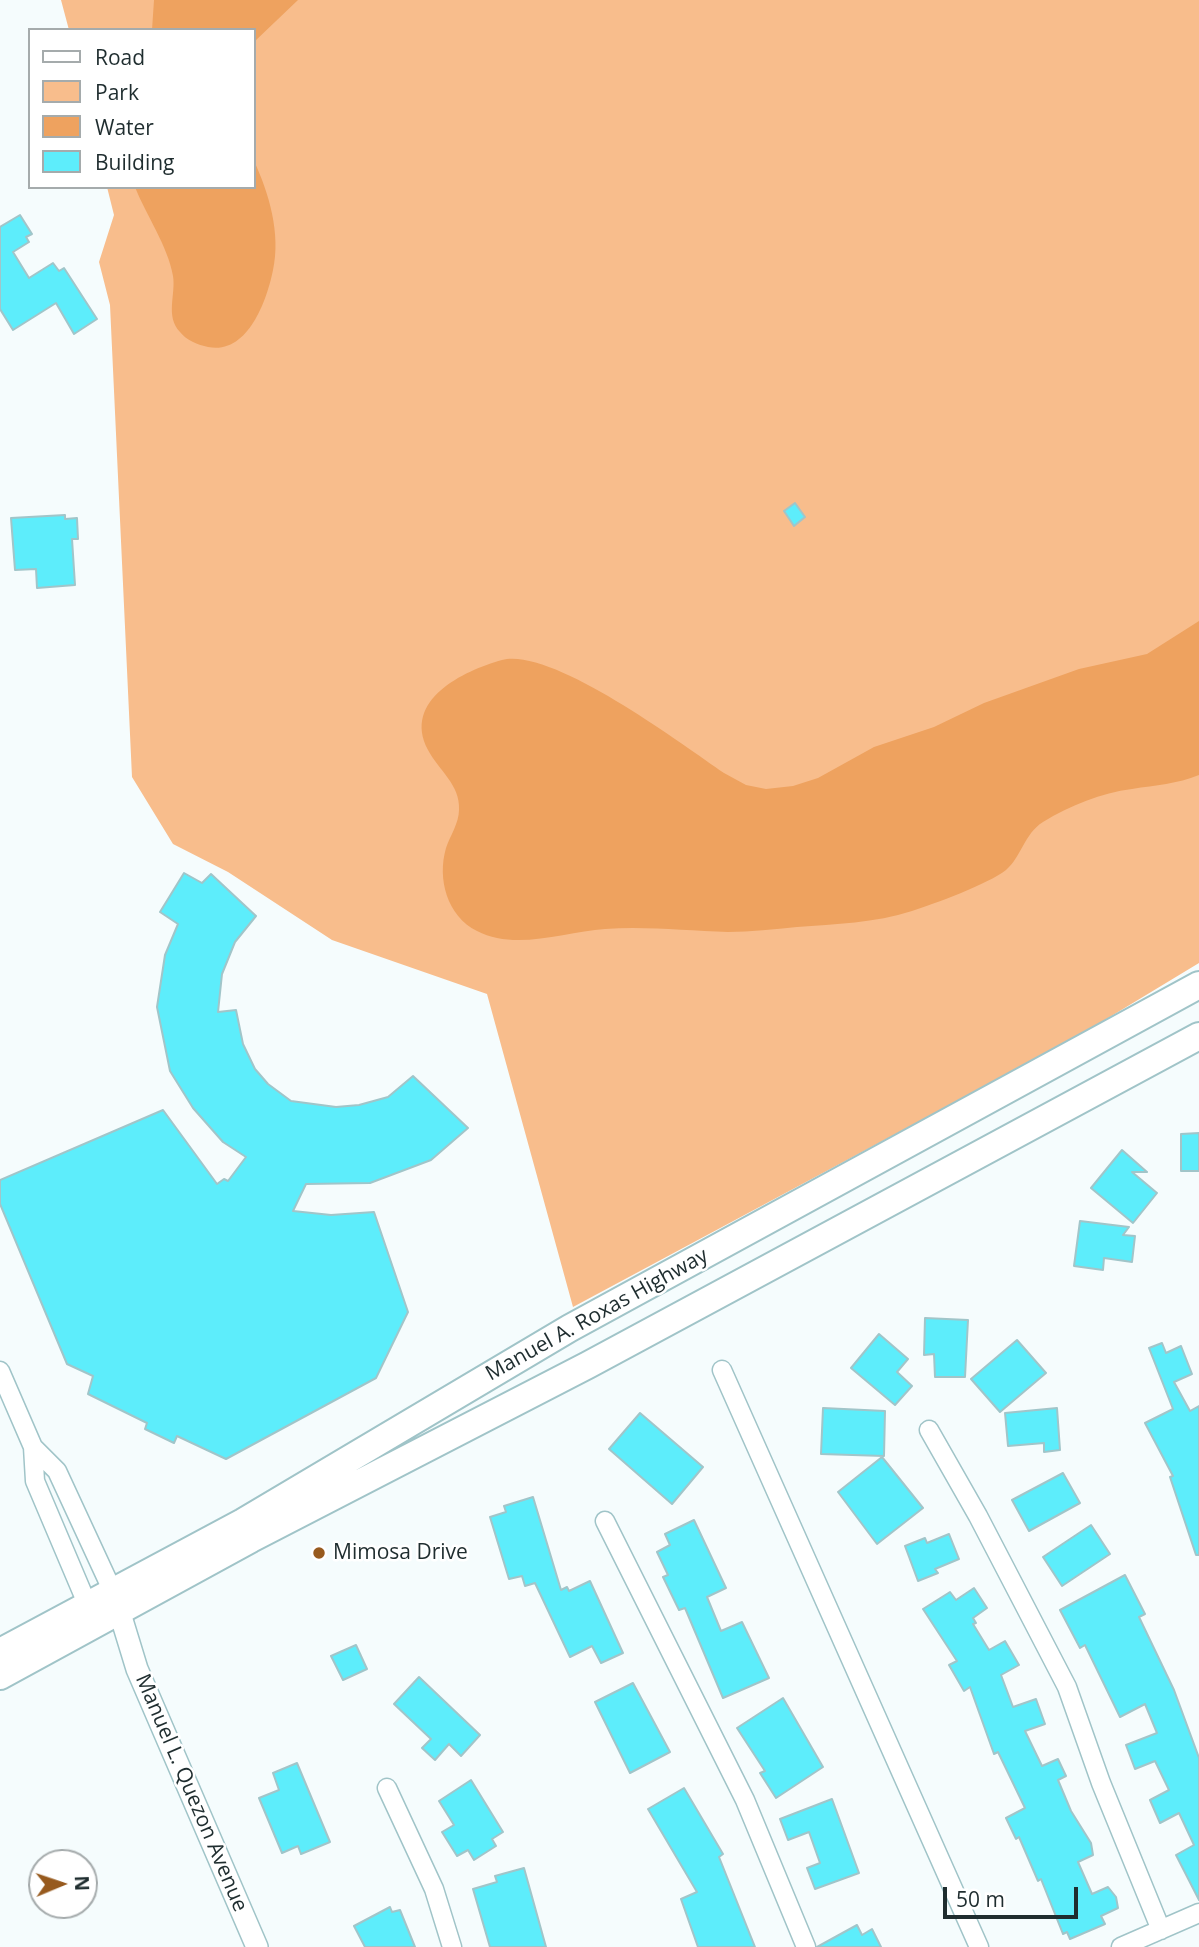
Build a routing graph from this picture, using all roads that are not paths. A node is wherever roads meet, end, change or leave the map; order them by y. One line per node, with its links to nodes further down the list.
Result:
1 (1199, 985): 8 (main road, Manuel A. Roxas Highway)
2 (1199, 1036): 8 (main road, Manuel A. Roxas Highway)
3 (722, 1370): 19 (street)
4 (0, 1371): 6 (street)
5 (929, 1430): 15 (street)
6 (33, 1447): 8 (street); 9 (street)
7 (605, 1521): 18 (street)
8 (117, 1601): 9 (main road, Manuel A. Roxas Highway); 10 (street, Manuel L. Quezon Avenue)
9 (92, 1614): 10 (street); 11 (main road, Manuel A. Roxas Highway); 12 (main road, Manuel A. Roxas Highway)
10 (125, 1639): 16 (street, Manuel L. Quezon Avenue)
11 (0, 1652)
12 (0, 1676)
13 (387, 1787): 17 (street)
14 (1199, 1913): 15 (street)
15 (1161, 1930): 20 (street)
16 (257, 1947)
17 (452, 1947)
18 (806, 1947)
19 (979, 1947)
20 (1121, 1947)

